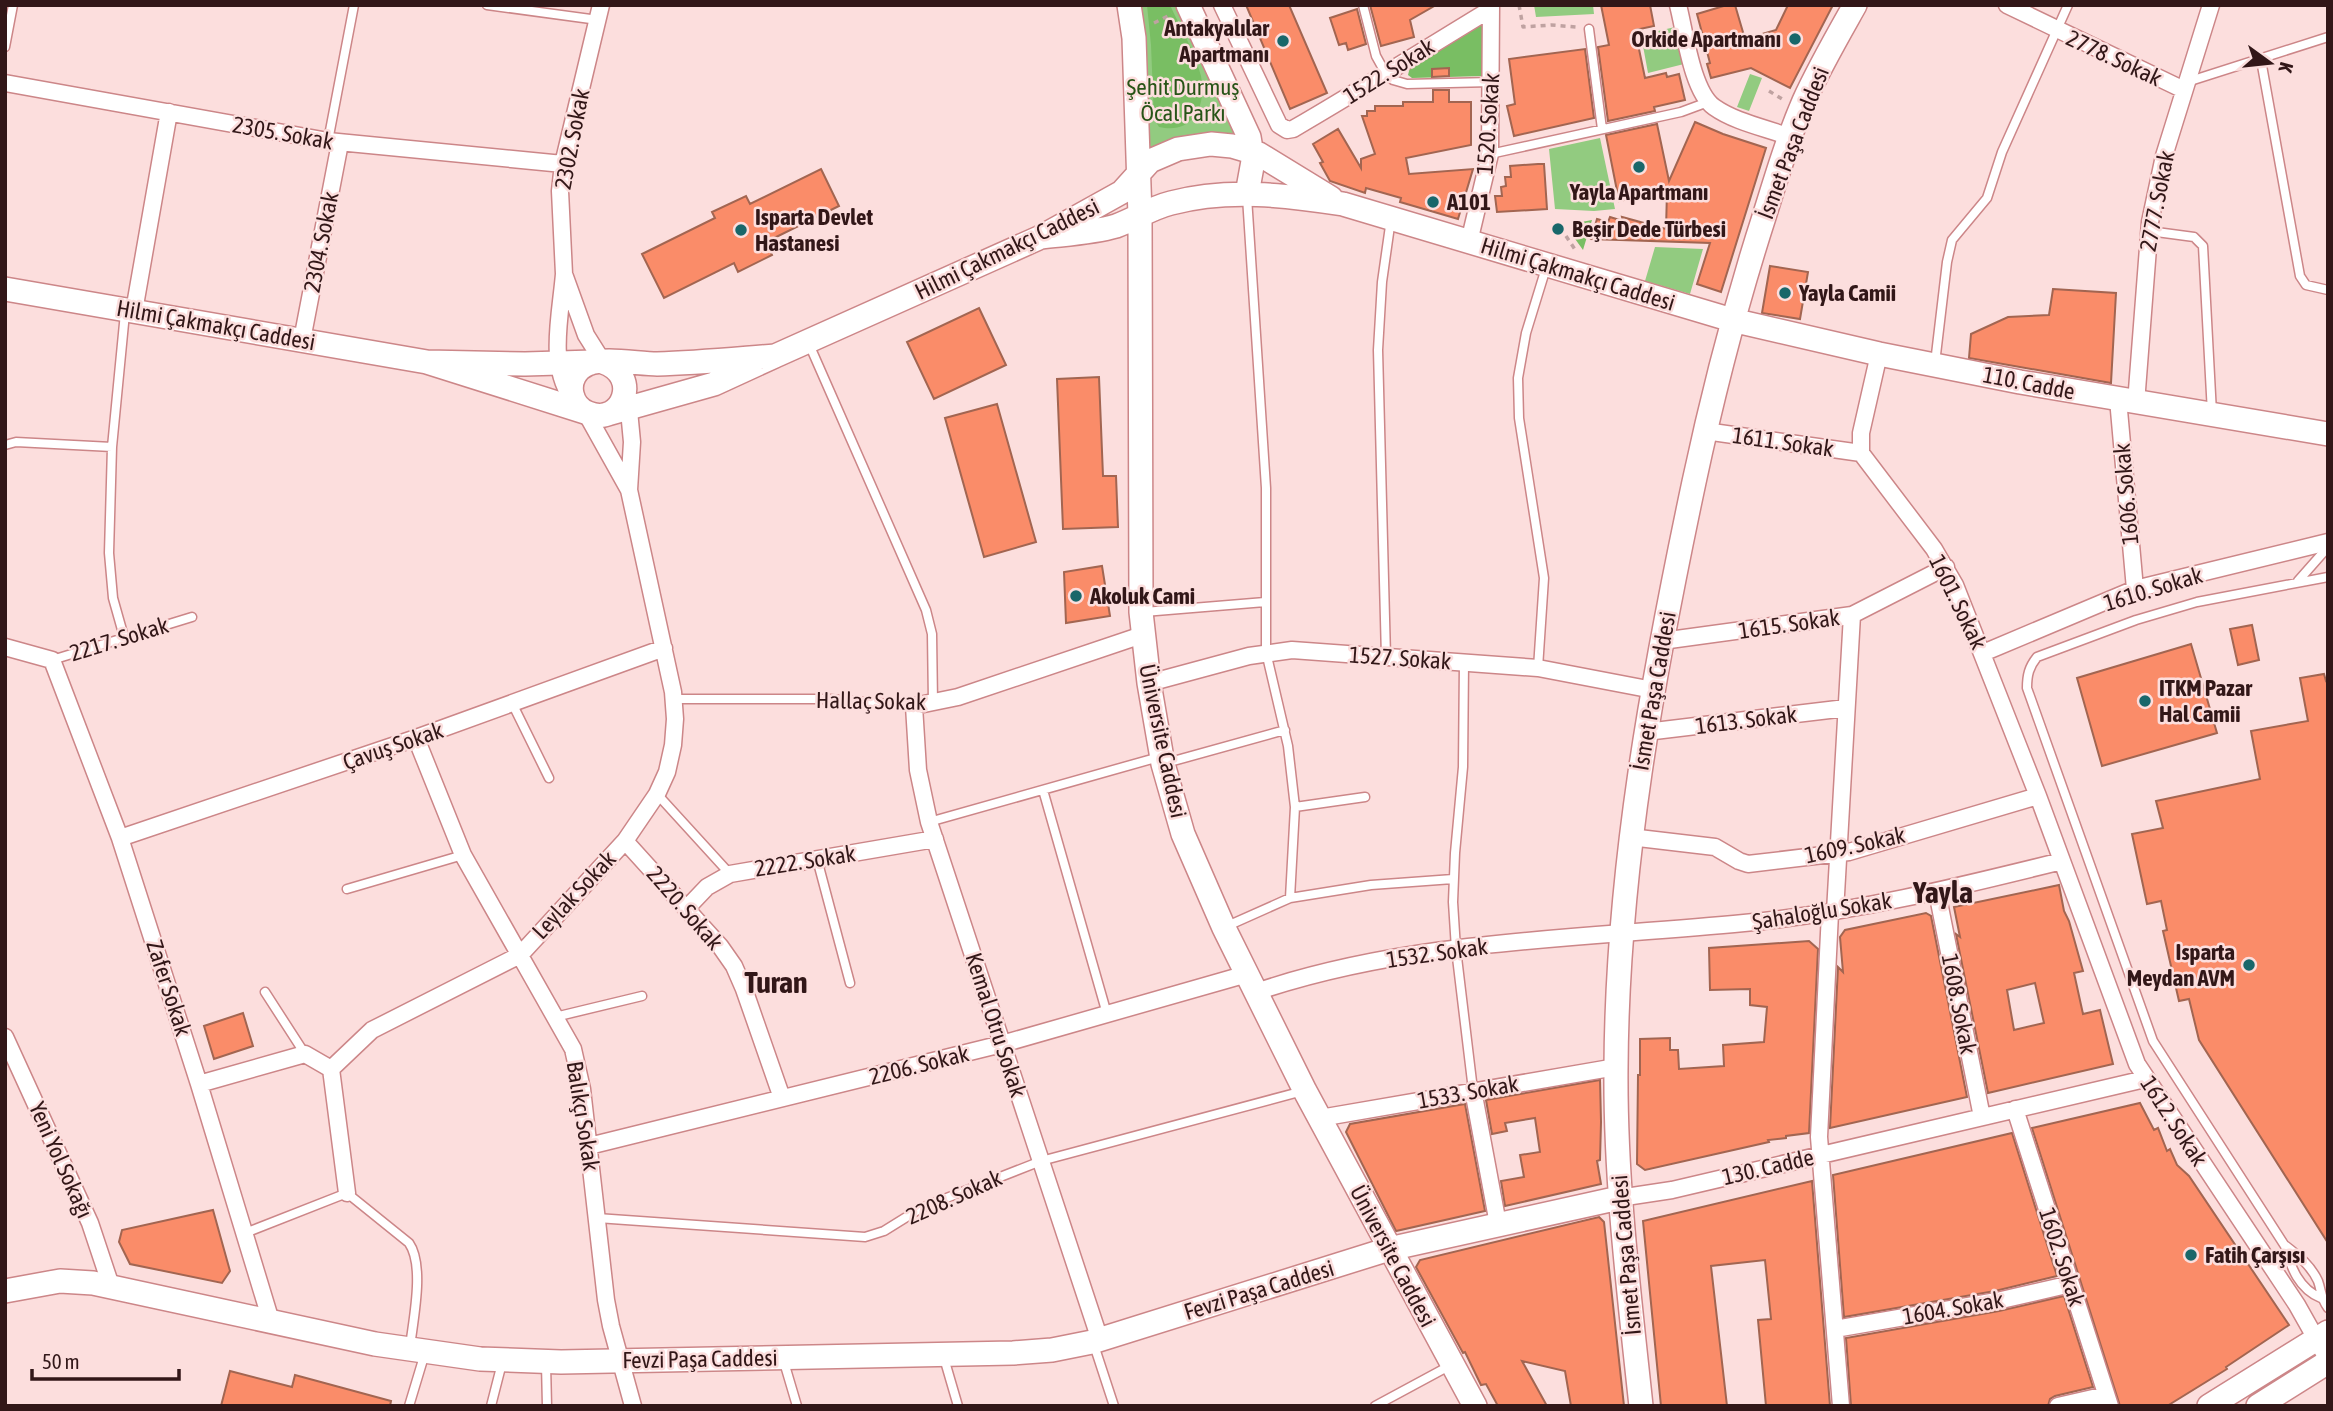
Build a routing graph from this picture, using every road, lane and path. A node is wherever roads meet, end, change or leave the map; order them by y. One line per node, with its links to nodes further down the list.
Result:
1 (13, 5): 19 (lane)
2 (354, 5): 29 (lane, 2304. Sokak)
3 (487, 5): 15 (lane)
4 (1222, 5): 21 (street, 1522. Sokak)
5 (1363, 5): 21 (lane)
6 (1519, 5): 16 (path)
7 (1678, 5): 25 (street)
8 (1855, 5): 28 (main road, İsmet Paşa Caddesi)
9 (2007, 5): 17 (street, 2778. Sokak)
10 (2068, 5): 17 (lane)
11 (2211, 5): 24 (street, 2777. Sokak)
12 (1188, 6): 14 (path); 30 (main road)
13 (1491, 7): 21 (street, 1522. Sokak); 22 (street, 1520. Sokak)
14 (1130, 12): 33 (main road, Üniversite Caddesi)
15 (599, 13): 32 (street, 2302. Sokak)
16 (1589, 29): 27 (lane)
17 (2057, 31): 24 (street, 2778. Sokak); 56 (lane)
18 (2328, 37): 20 (lane)
19 (5, 47)
20 (2261, 60): 24 (lane); 46 (lane)
21 (1386, 74): 22 (lane)
22 (1492, 82): 31 (street, 1520. Sokak)
23 (5, 83): 26 (street, 2305. Sokak)
24 (2185, 86): 38 (street, 2777. Sokak)
25 (1708, 102): 27 (lane); 28 (street)
26 (169, 112): 29 (street, 2305. Sokak); 47 (street)
27 (1602, 129): 31 (lane)
28 (1790, 137): 48 (main road, İsmet Paşa Caddesi)
29 (334, 142): 32 (street, 2305. Sokak); 49 (street, 2304. Sokak)
30 (1252, 152): 33 (main road, Hilmi Çakmakçı Caddesi); 34 (main road); 35 (main road, Hilmi Çakmakçı Caddesi)
31 (1490, 153): 41 (street, 1520. Sokak)
32 (563, 164): 44 (street, 2302. Sokak)
33 (1138, 175): 36 (main road, Üniversite Caddesi); 40 (main road, Hilmi Çakmakçı Caddesi)
34 (1247, 194): 35 (main road, Hilmi Çakmakçı Caddesi); 36 (main road, Hilmi Çakmakçı Caddesi); 72 (lane)
35 (1343, 204): 37 (main road, Hilmi Çakmakçı Caddesi)
36 (1140, 216): 40 (main road, Hilmi Çakmakçı Caddesi); 73 (main road, Üniversite Caddesi)
37 (1391, 219): 41 (main road, Hilmi Çakmakçı Caddesi); 83 (lane)
38 (2149, 231): 58 (street, 2777. Sokak); 60 (lane)
39 (1566, 236): 42 (path)
40 (1041, 237): 50 (main road, Hilmi Çakmakçı Caddesi)
41 (1469, 242): 43 (main road, Hilmi Çakmakçı Caddesi)
42 (1575, 248)
43 (1547, 265): 48 (main road, Hilmi Çakmakçı Caddesi); 86 (lane)
44 (564, 274): 54 (street, 2302. Sokak); 55 (street, 2302. Sokak)
45 (5, 289): 47 (main road, Hilmi Çakmakçı Caddesi)
46 (2328, 290)
47 (130, 311): 49 (main road, Hilmi Çakmakçı Caddesi); 64 (lane)
48 (1732, 320): 51 (main road, 110. Cadde); 61 (main road, İsmet Paşa Caddesi)
49 (302, 340): 53 (main road, Hilmi Çakmakçı Caddesi)
50 (808, 341): 52 (main road, Hilmi Çakmakçı Caddesi); 91 (lane)
51 (1879, 354): 56 (main road, 110. Cadde); 65 (street)
52 (775, 356): 54 (main road, Hilmi Çakmakçı Caddesi); 57 (main road, Hilmi Çakmakçı Caddesi)
53 (427, 362): 55 (main road, Hilmi Çakmakçı Caddesi); 59 (main road, Hilmi Çakmakçı Caddesi)
54 (598, 362): 55 (main road, Hilmi Çakmakçı Caddesi); 57 (main road); 59 (main road)
55 (558, 364): 59 (street, 2302. Sokak)
56 (1935, 365): 58 (main road, 110. Cadde)
57 (627, 398): 59 (main road); 66 (street, Leylak Sokak)
58 (2127, 401): 60 (main road, 110. Cadde); 71 (street, 1606. Sokak)
59 (589, 410): 66 (street, Leylak Sokak)
60 (2212, 416): 62 (main road, 110. Cadde)
61 (1705, 431): 65 (street, 1611. Sokak); 78 (main road, İsmet Paşa Caddesi)
62 (2328, 434)
63 (5, 445): 64 (lane)
64 (111, 447): 77 (lane)
65 (1861, 453): 68 (street, 1601. Sokak)
66 (629, 490): 80 (street, Leylak Sokak)
67 (2328, 544): 70 (lane); 71 (street, 1610. Sokak)
68 (1946, 567): 74 (street, 1615. Sokak); 82 (street, 1601. Sokak)
69 (2328, 577): 70 (lane)
70 (2298, 582): 151 (lane)
71 (2135, 589): 82 (street, 1610. Sokak)
72 (1265, 601): 73 (lane); 81 (lane)
73 (1141, 612): 76 (main road, Üniversite Caddesi)
74 (1852, 615): 78 (street, 1615. Sokak); 93 (street)
75 (192, 617): 77 (lane, 2217. Sokak)
76 (1142, 635): 87 (main road, Üniversite Caddesi); 91 (street, Hallaç Sokak)
77 (124, 637): 84 (lane, 2217. Sokak)
78 (1662, 641): 88 (main road, İsmet Paşa Caddesi)
79 (5, 646): 84 (street, 2217. Sokak)
80 (664, 648): 89 (street, Leylak Sokak); 90 (street, Çavuş Sokak)
81 (1266, 652): 83 (street, 1527. Sokak); 87 (street, 1527. Sokak); 94 (lane)
82 (1983, 653): 101 (street, 1601. Sokak)
83 (1386, 657): 85 (street, 1527. Sokak)
84 (52, 660): 106 (street, Zafer Sokak)
85 (1464, 662): 86 (street, 1527. Sokak); 114 (lane)
86 (1538, 668): 88 (street, 1527. Sokak)
87 (1149, 683): 97 (main road, Üniversite Caddesi)
88 (1653, 690): 95 (main road, İsmet Paşa Caddesi)
89 (673, 699): 92 (lane, Hallaç Sokak); 100 (street, Leylak Sokak)
90 (512, 703): 96 (street, Çavuş Sokak); 98 (lane)
91 (933, 703): 92 (street, Hallaç Sokak)
92 (914, 706): 104 (street, Kemal Otru Sokak)
93 (1846, 708): 95 (street, 1613. Sokak); 109 (street)
94 (1285, 730): 97 (lane); 103 (lane)
95 (1646, 732): 105 (main road, İsmet Paşa Caddesi)
96 (416, 738): 106 (street, Çavuş Sokak); 110 (street, Balıkçı Sokak)
97 (1162, 760): 99 (lane); 120 (main road, Üniversite Caddesi)
98 (549, 778)
99 (1043, 790): 104 (lane); 128 (lane)
100 (657, 794): 108 (street, Leylak Sokak); 113 (lane)
101 (2038, 796): 109 (street, 1609. Sokak); 112 (street, 1601. Sokak)
102 (1364, 797): 103 (lane)
103 (1295, 807): 117 (lane)
104 (929, 822): 107 (street, Kemal Otru Sokak)
105 (1630, 837): 109 (street, 1609. Sokak); 121 (main road, İsmet Paşa Caddesi)
106 (120, 838): 136 (street, Zafer Sokak)
107 (935, 839): 111 (street, 2222. Sokak); 131 (street, Kemal Otru Sokak)
108 (625, 841): 118 (street, 2220. Sokak); 123 (street, Leylak Sokak)
109 (1838, 854): 119 (street)
110 (463, 855): 115 (lane); 123 (street, Balıkçı Sokak)
111 (817, 859): 113 (street, 2222. Sokak); 124 (lane)
112 (2062, 862): 116 (street, Şahaloğlu Sokak); 135 (street, 1612. Sokak)
113 (730, 874): 118 (street, 2222. Sokak)
114 (1453, 880): 117 (lane); 122 (lane)
115 (347, 889)
116 (1937, 892): 119 (street, Şahaloğlu Sokak); 141 (street, 1608. Sokak)
117 (1290, 898): 120 (lane)
118 (687, 909): 139 (street, 2220. Sokak)
119 (1832, 913): 121 (street, Şahaloğlu Sokak); 144 (street)
120 (1224, 928): 125 (main road, Üniversite Caddesi)
121 (1621, 932): 122 (street, 1532. Sokak); 133 (main road, İsmet Paşa Caddesi)
122 (1456, 949): 125 (street, 1532. Sokak); 137 (lane)
123 (520, 955): 129 (street, Balıkçı Sokak); 134 (street, Leylak Sokak)
124 (850, 983)
125 (1251, 983): 128 (street, 2206. Sokak); 138 (main road, Üniversite Caddesi)
126 (265, 992): 132 (lane)
127 (642, 996): 129 (lane)
128 (1107, 1014): 131 (street, 2206. Sokak)
129 (555, 1017): 143 (street, Balıkçı Sokak)
130 (5, 1037): 154 (street, Yeni Yol Sokağı)
131 (1002, 1044): 139 (street, 2206. Sokak); 145 (street, Kemal Otru Sokak)
132 (305, 1054): 134 (street); 136 (street)
133 (1616, 1067): 137 (street, 1533. Sokak); 147 (main road, İsmet Paşa Caddesi)
134 (331, 1069): 146 (street)
135 (2145, 1079): 140 (street, 130. Cadde); 160 (street, 1612. Sokak)
136 (199, 1084): 150 (street, Zafer Sokak)
137 (1473, 1090): 142 (street, 1533. Sokak); 149 (street)
138 (1305, 1091): 142 (main road, Üniversite Caddesi); 145 (lane, 2208. Sokak)
139 (782, 1098): 143 (street, 2206. Sokak)
140 (2015, 1109): 141 (street, 130. Cadde); 153 (street, 1602. Sokak)
141 (1982, 1117): 144 (street, 130. Cadde)
142 (1320, 1118): 152 (main road, Üniversite Caddesi)
143 (589, 1146): 148 (street, Balıkçı Sokak)
144 (1820, 1155): 147 (street, 130. Cadde); 159 (street)
145 (1041, 1160): 148 (lane, 2208. Sokak); 161 (street, Kemal Otru Sokak)
146 (347, 1193): 150 (lane); 162 (lane)
147 (1619, 1198): 149 (main road, 130. Cadde); 180 (main road, İsmet Paşa Caddesi)
148 (597, 1218): 166 (street, Balıkçı Sokak)
149 (1498, 1224): 152 (main road, 130. Cadde)
150 (244, 1233): 158 (street, Zafer Sokak)
151 (2285, 1246): 156 (lane); 156 (lane)
152 (1389, 1249): 161 (main road, Fevzi Paşa Caddesi); 169 (main road, Üniversite Caddesi)
153 (2071, 1284): 159 (street, 1604. Sokak); 170 (street, 1602. Sokak)
154 (111, 1286): 155 (main road, Fevzi Paşa Caddesi); 158 (main road, Fevzi Paşa Caddesi)
155 (5, 1291)
156 (2321, 1298): 157 (lane)
157 (2327, 1307)
158 (271, 1321): 162 (main road, Fevzi Paşa Caddesi)
159 (1835, 1329): 181 (street)
160 (2322, 1336): 167 (street, 1612. Sokak); 183 (main road)
161 (1096, 1341): 163 (main road, Fevzi Paşa Caddesi); 177 (lane)
162 (417, 1351): 165 (main road, Fevzi Paşa Caddesi); 171 (lane)
163 (943, 1355): 164 (main road, Fevzi Paşa Caddesi); 176 (lane)
164 (783, 1358): 166 (main road, Fevzi Paşa Caddesi); 175 (lane)
165 (502, 1360): 168 (main road, Fevzi Paşa Caddesi); 172 (lane)
166 (620, 1361): 168 (main road, Fevzi Paşa Caddesi); 174 (street, Balıkçı Sokak)
167 (2328, 1361): 184 (main road)
168 (546, 1362): 173 (lane)
169 (1451, 1365): 178 (lane); 179 (main road, Üniversite Caddesi)
170 (2108, 1400): 182 (street)
171 (409, 1406)
172 (491, 1406)
173 (547, 1406)
174 (633, 1406)
175 (797, 1406)
176 (958, 1406)
177 (1114, 1406)
178 (1375, 1406)
179 (1475, 1406)
180 (1641, 1406)
181 (1841, 1406)
182 (2058, 1406)
183 (2209, 1406)
184 (2258, 1406)

